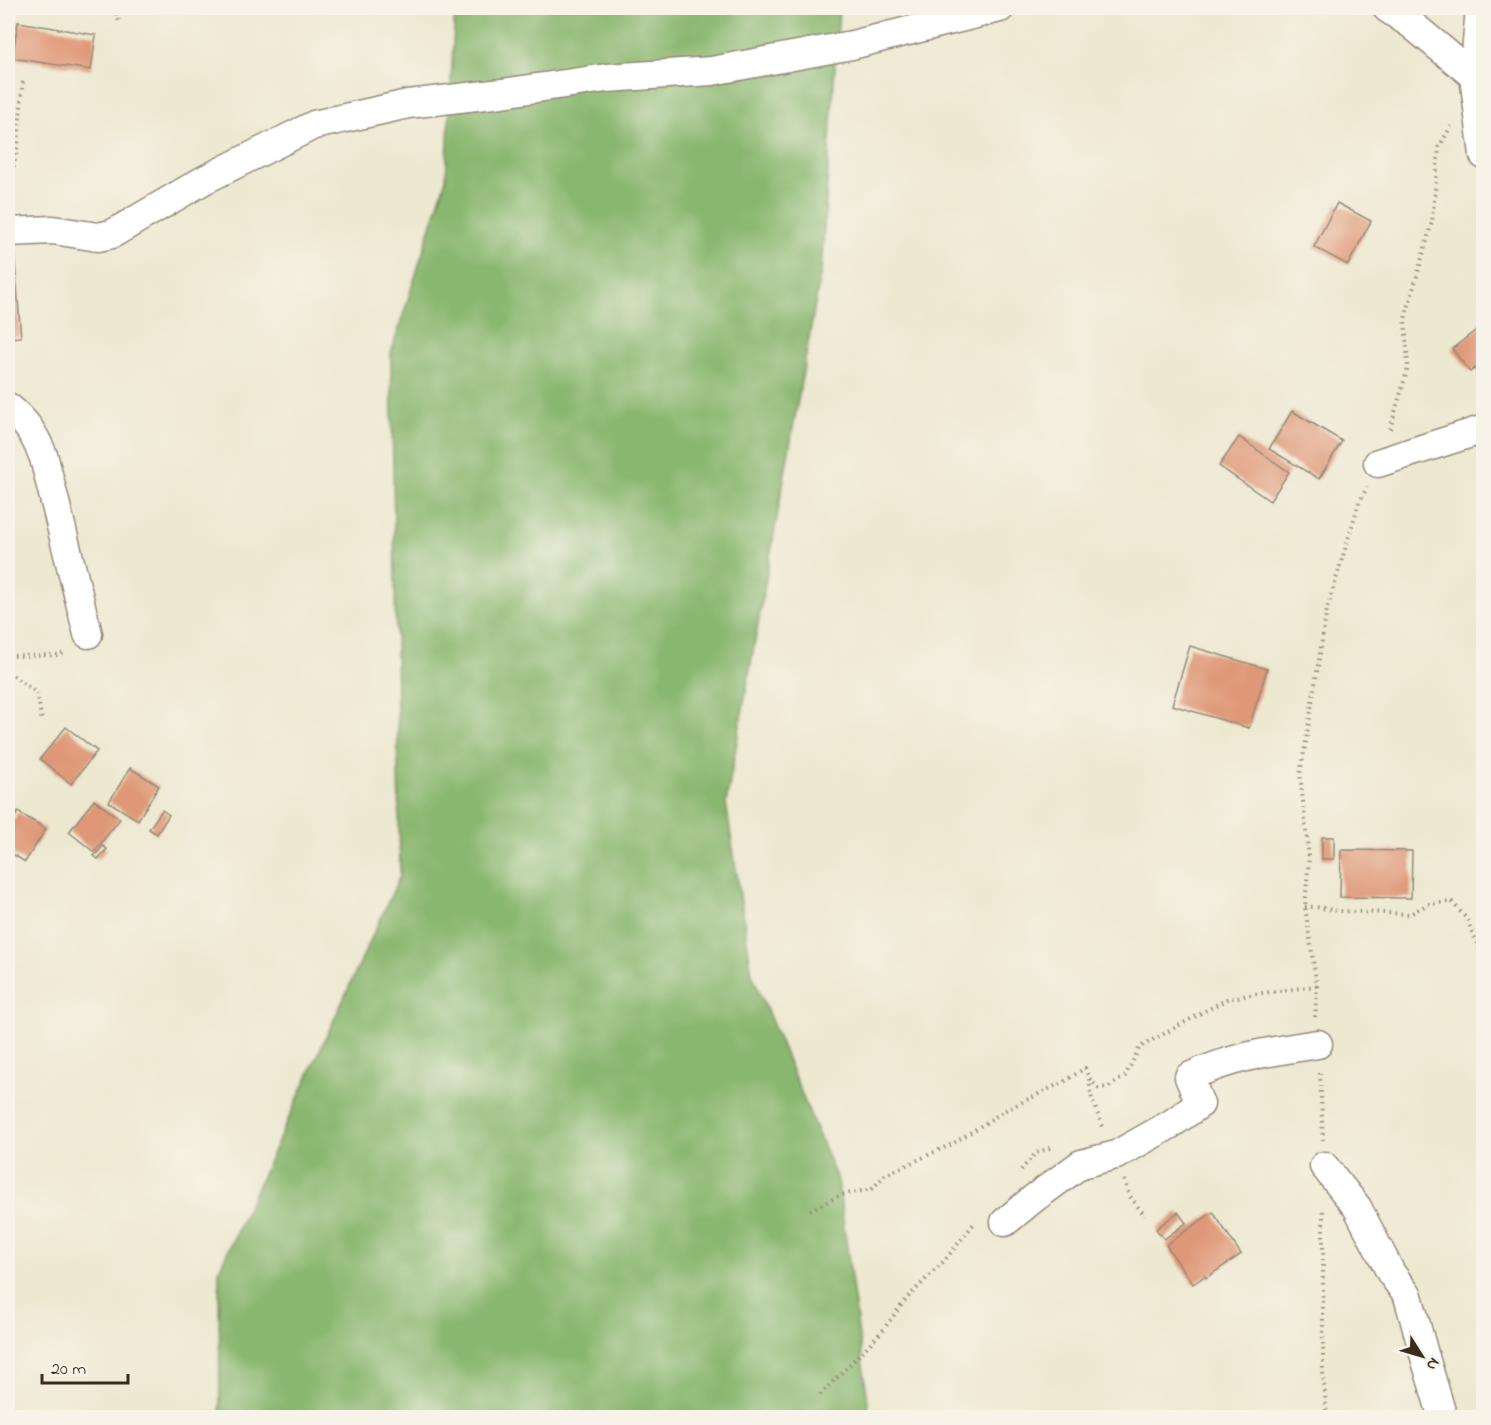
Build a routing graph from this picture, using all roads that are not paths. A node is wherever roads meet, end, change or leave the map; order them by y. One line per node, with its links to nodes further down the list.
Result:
1 (1000, 8): 6 (street)
2 (1387, 8): 4 (street)
3 (1480, 8): 4 (street)
4 (1474, 76): 5 (street)
5 (1484, 156)
6 (8, 232)
7 (8, 407): 10 (street)
8 (1484, 429): 9 (street)
9 (1378, 463)
10 (88, 634)
11 (1318, 1044): 13 (street)
12 (1324, 1166): 14 (street)
13 (992, 1219)
14 (1443, 1418)

